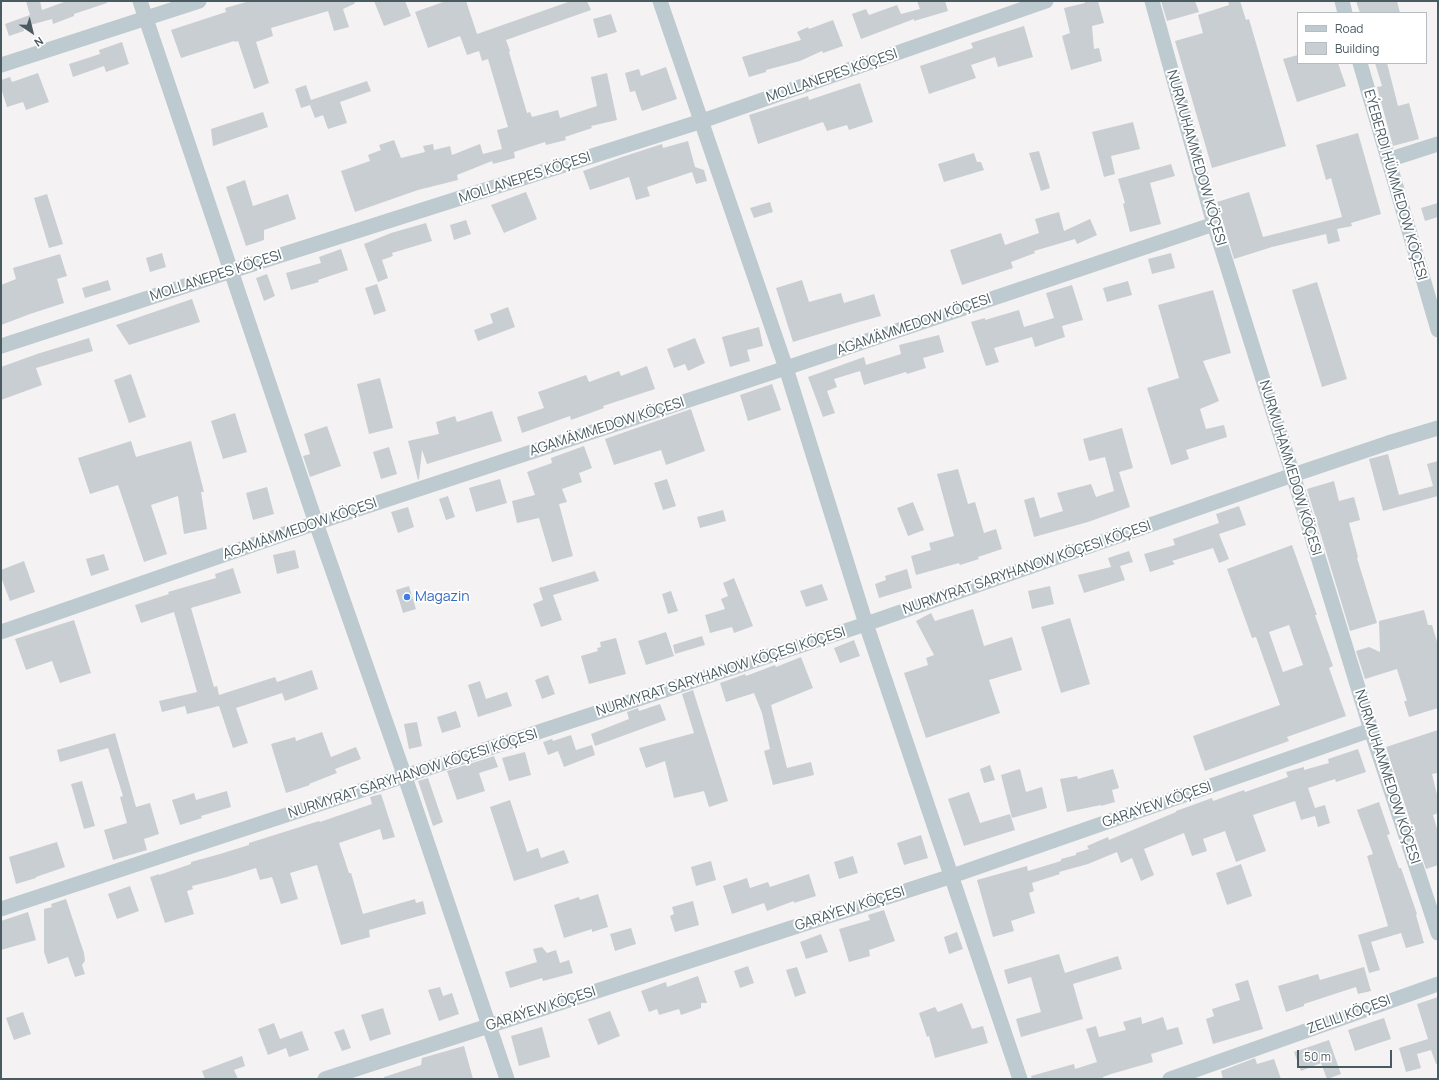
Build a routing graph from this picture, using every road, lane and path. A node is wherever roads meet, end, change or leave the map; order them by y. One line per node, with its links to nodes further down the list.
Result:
1 (140, 1): 8 (street)
2 (199, 1): 8 (street)
3 (660, 1): 11 (street)
4 (1046, 1): 11 (street, MOLLANEPES KÖÇESI)
5 (1152, 1): 14 (street, NURMUHAMMEDOW KÖÇESI)
6 (1342, 1): 7 (street)
7 (1345, 12)
8 (146, 18): 10 (street); 15 (street)
9 (1360, 64): 13 (street, EÝEBERDI HÜMMEDOW KÖÇESI)
10 (1, 65)
11 (702, 121): 15 (street, MOLLANEPES KÖÇESI); 18 (street)
12 (1438, 144): 13 (street)
13 (1388, 160): 16 (street, EÝEBERDI HÜMMEDOW KÖÇESI)
14 (1214, 224): 18 (street, AGAMÄMMEDOW KÖÇESI); 20 (street, NURMUHAMMEDOW KÖÇESI)
15 (231, 271): 17 (street, MOLLANEPES KÖÇESI); 21 (street)
16 (1438, 330)
17 (1, 346)
18 (786, 368): 21 (street, AGAMÄMMEDOW KÖÇESI); 22 (street)
19 (1438, 428): 20 (street, NURMYRAT SARYHANOW KÖÇESI KÖÇESI)
20 (1293, 475): 22 (street, NURMYRAT SARYHANOW KÖÇESI KÖÇESI); 24 (street, NURMUHAMMEDOW KÖÇESI)
21 (316, 523): 23 (street, AGAMÄMMEDOW KÖÇESI); 25 (street)
22 (866, 624): 25 (street, NURMYRAT SARYHANOW KÖÇESI KÖÇESI); 26 (street)
23 (1, 632)
24 (1371, 730): 26 (street, GARAÝEW KÖÇESI); 28 (street, NURMUHAMMEDOW KÖÇESI)
25 (405, 777): 27 (street, NURMYRAT SARYHANOW KÖÇESI KÖÇESI); 30 (street)
26 (952, 876): 30 (street, GARAÝEW KÖÇESI); 33 (street)
27 (1, 909)
28 (1438, 933)
29 (1438, 984): 34 (street, ZELILI KÖÇESI)
30 (489, 1026): 31 (street, GARAÝEW KÖÇESI); 32 (street)
31 (326, 1079)
32 (507, 1079)
33 (1020, 1079)
34 (1170, 1079)

